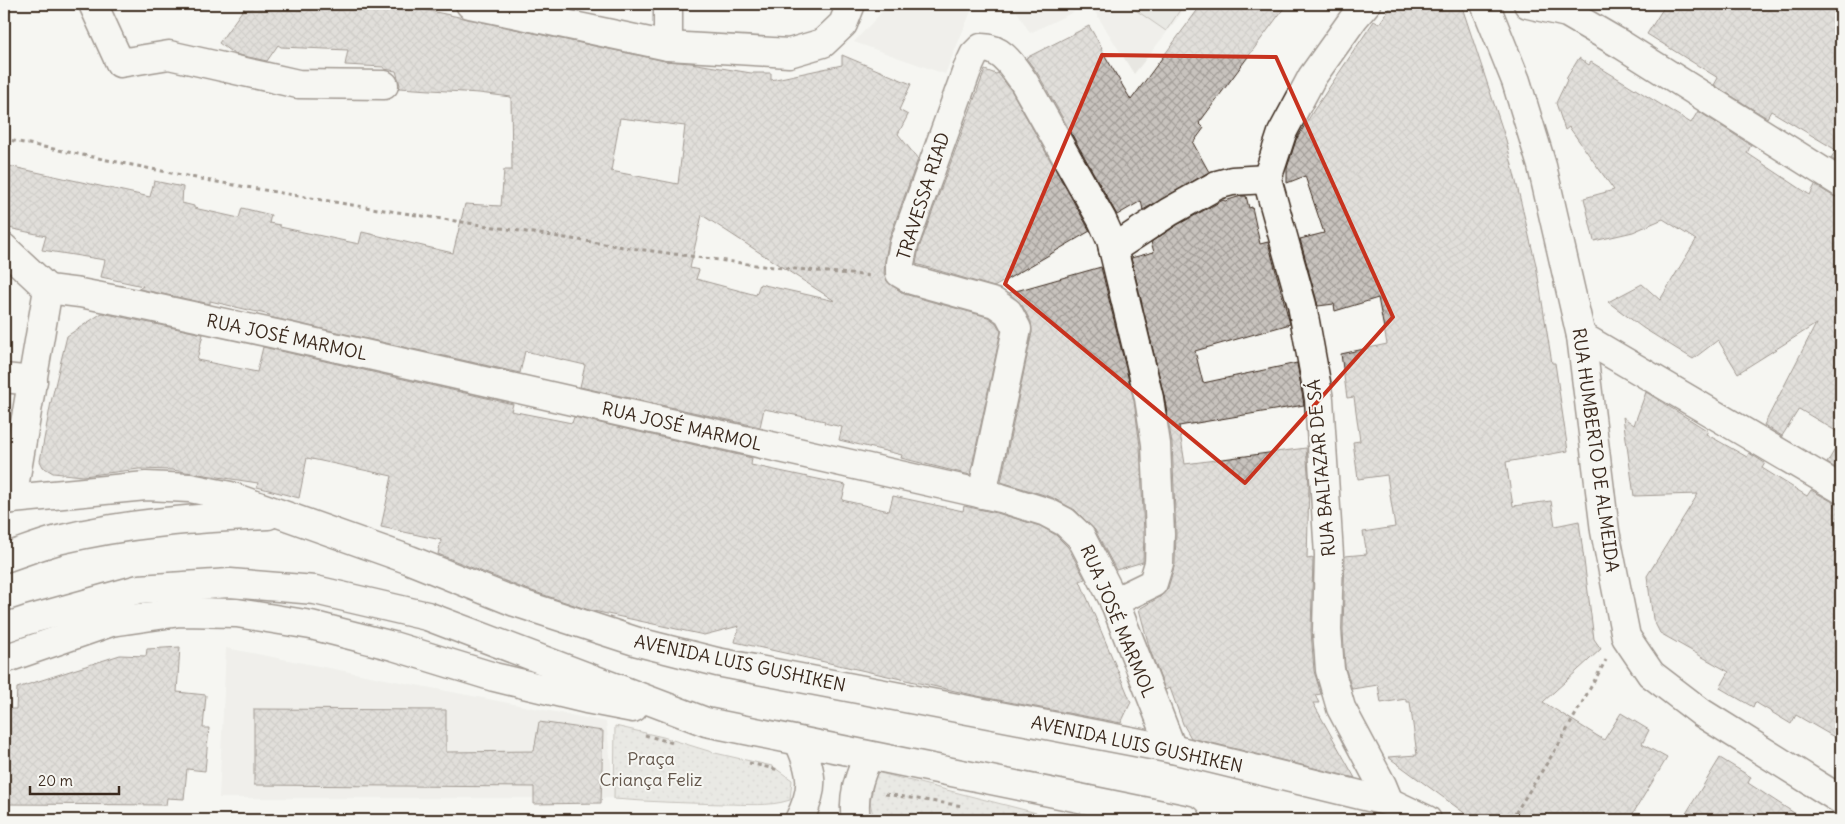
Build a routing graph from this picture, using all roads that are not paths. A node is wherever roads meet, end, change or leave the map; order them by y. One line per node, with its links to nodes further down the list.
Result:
1 (93, 4): 9 (street)
2 (470, 4): 8 (street)
3 (668, 4): 8 (street)
4 (851, 4): 8 (street)
5 (1366, 4): 10 (street)
6 (1485, 4): 15 (street, RUA HUMBERTO DE ALMEIDA)
7 (1528, 4): 11 (street)
8 (668, 46)
9 (384, 85)
10 (1267, 179): 13 (street); 31 (street, RUA BALTAZAR DE SÁ)
11 (1841, 183)
12 (4, 248): 14 (street)
13 (1113, 250): 19 (street, TRAVESSA RIAD); 23 (street)
14 (48, 289): 17 (street); 19 (street, RUA JOSÉ MARMOL)
15 (1581, 336): 18 (street); 30 (street, RUA HUMBERTO DE ALMEIDA)
16 (4, 378): 17 (street)
17 (33, 381): 20 (street)
18 (1841, 489)
19 (982, 494): 23 (street, RUA JOSÉ MARMOL)
20 (8, 500): 21 (street)
21 (282, 514): 22 (street, AVENIDA LUIS GUSHIKEN); 28 (street, AVENIDA LUIS GUSHIKEN)
22 (4, 558)
23 (1114, 602): 28 (street, RUA JOSÉ MARMOL)
24 (4, 628): 26 (street)
25 (4, 659): 26 (street)
26 (706, 722): 27 (street)
27 (799, 742): 29 (street); 32 (street)
28 (1172, 749): 31 (street, AVENIDA LUIS GUSHIKEN)
29 (868, 756): 33 (street); 34 (street)
30 (1841, 800)
31 (1389, 802): 35 (street, AVENIDA LUIS GUSHIKEN)
32 (799, 820)
33 (856, 820)
34 (1187, 820)
35 (1427, 820)

